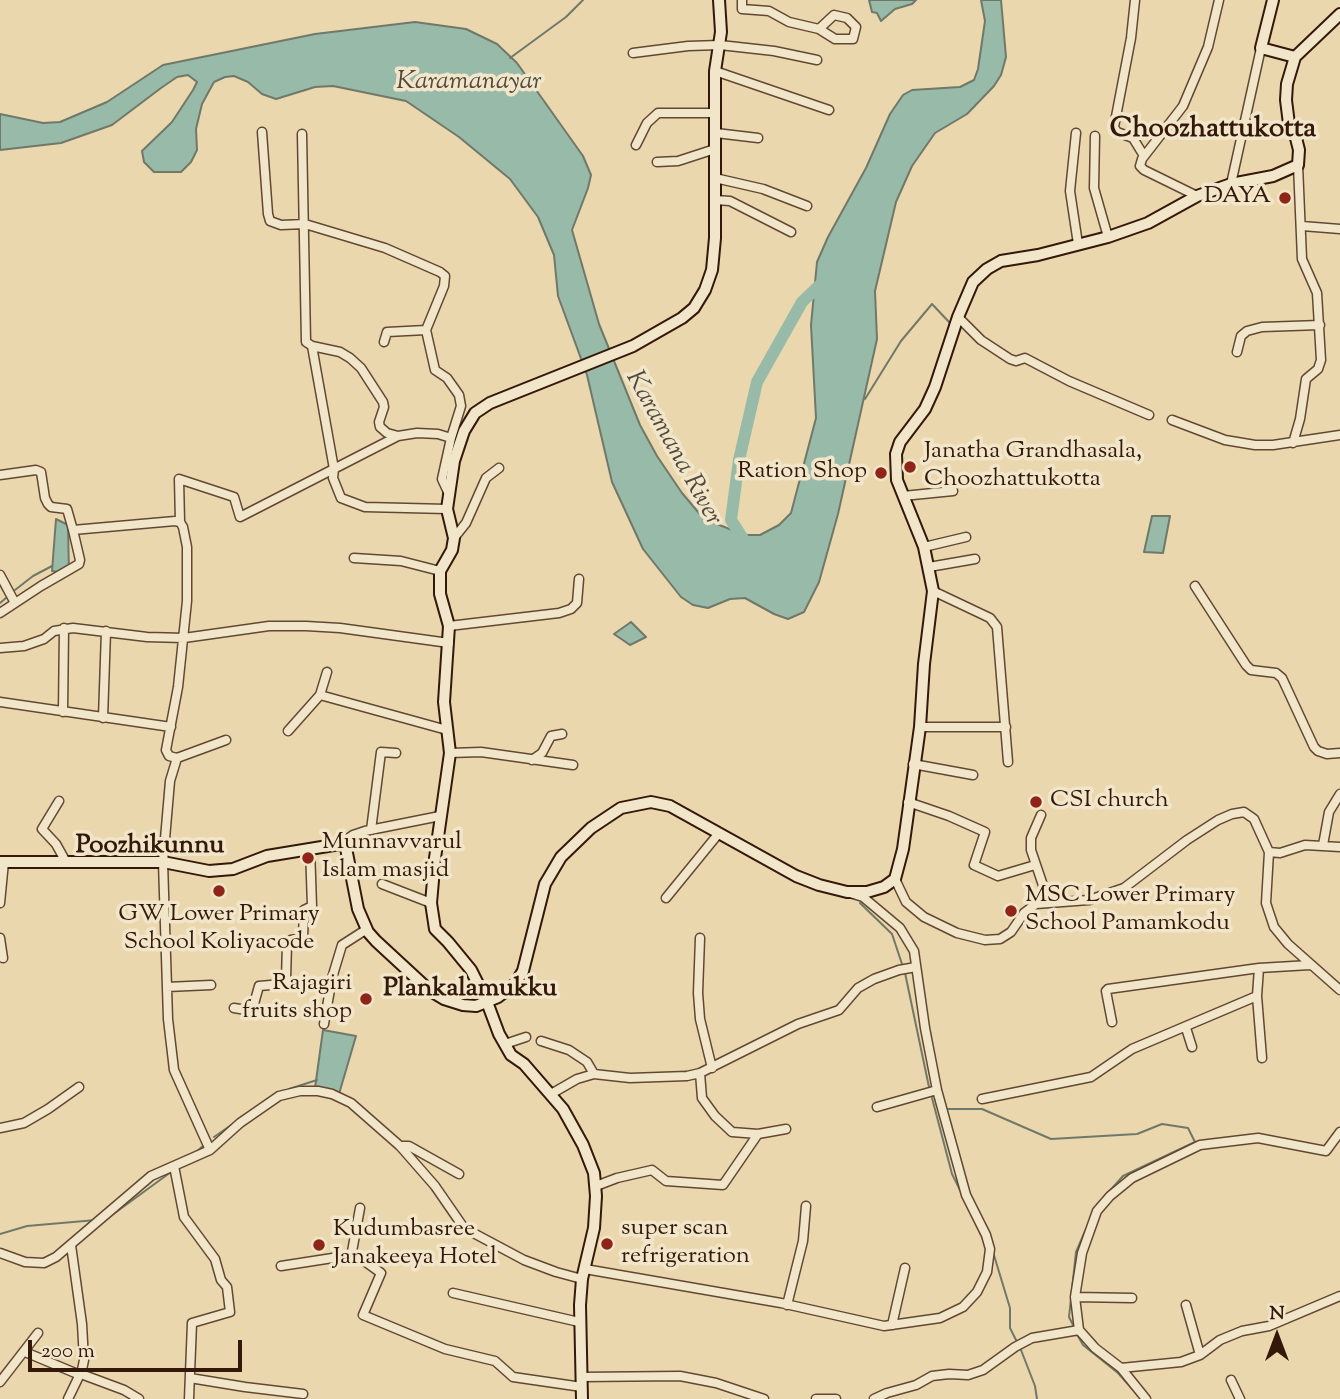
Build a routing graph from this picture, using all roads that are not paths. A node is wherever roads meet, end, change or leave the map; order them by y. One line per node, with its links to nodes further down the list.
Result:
1 (719, 0): 8 (main road)
2 (742, 0): 7 (street)
3 (1135, 0): 24 (street)
4 (1219, 0): 24 (street)
5 (1273, 0): 9 (main road)
6 (1340, 14): 11 (main road)
7 (819, 29)
8 (720, 46): 10 (street); 12 (street); 13 (main road)
9 (1261, 48): 11 (main road); 28 (street)
10 (634, 53)
11 (1295, 57): 26 (main road)
12 (817, 60)
13 (715, 71): 14 (street); 15 (main road)
14 (829, 110)
15 (715, 113): 17 (main road); 22 (street)
16 (262, 132): 32 (street)
17 (716, 133): 21 (street); 23 (main road)
18 (1076, 133): 37 (street)
19 (302, 134): 32 (street)
20 (1095, 136): 36 (street)
21 (758, 138)
22 (636, 145)
23 (715, 149): 25 (street); 27 (main road)
24 (1144, 156): 29 (street)
25 (657, 162)
26 (1298, 166): 28 (main road); 33 (street)
27 (715, 178): 30 (main road); 31 (street)
28 (1231, 184): 29 (main road)
29 (1197, 197): 36 (main road)
30 (715, 200): 35 (street); 54 (main road)
31 (807, 206)
32 (305, 224): 40 (street); 42 (street)
33 (1302, 226): 34 (street); 39 (street)
34 (1340, 229)
35 (791, 232)
36 (1108, 237): 37 (main road)
37 (1078, 244): 38 (main road)
38 (958, 317): 44 (street); 55 (main road)
39 (1320, 325): 43 (street); 49 (street)
40 (426, 330): 41 (street); 48 (street)
41 (384, 342)
42 (312, 346): 46 (street); 51 (street)
43 (1237, 352)
44 (1149, 415)
45 (1172, 420): 49 (street)
46 (398, 436): 48 (street); 51 (street)
47 (1340, 436): 49 (street)
48 (452, 438): 54 (street)
49 (1293, 443)
50 (499, 468): 60 (street)
51 (334, 469): 56 (street); 57 (street)
52 (0, 475): 58 (street)
53 (953, 491): 55 (street)
54 (448, 492): 56 (main road)
55 (903, 496): 61 (main road)
56 (447, 509): 60 (main road)
57 (180, 522): 58 (street); 75 (street)
58 (73, 530): 70 (street)
59 (966, 537): 61 (street)
60 (454, 538): 65 (main road)
61 (924, 547): 64 (main road)
62 (354, 558): 65 (street)
63 (975, 559): 64 (street)
64 (929, 567): 69 (main road)
65 (440, 570): 72 (main road)
66 (0, 575): 70 (street)
67 (579, 579): 72 (street)
68 (1195, 586): 92 (street)
69 (933, 591): 84 (main road); 85 (street)
70 (15, 603): 71 (street)
71 (0, 613)
72 (449, 626): 76 (main road)
73 (64, 628): 74 (street); 77 (street); 81 (street)
74 (106, 631): 75 (street); 82 (street)
75 (184, 638): 76 (street); 83 (street)
76 (449, 643): 86 (main road)
77 (0, 648)
78 (327, 672): 79 (street)
79 (320, 695): 86 (street); 87 (street)
80 (0, 702): 81 (street)
81 (63, 712): 82 (street)
82 (103, 718): 83 (street)
83 (171, 727): 93 (street)
84 (920, 727): 85 (street); 96 (main road)
85 (1006, 727): 95 (street)
86 (447, 730): 91 (main road)
87 (288, 731)
88 (562, 734): 94 (street)
89 (226, 740): 93 (street)
90 (396, 753): 104 (street)
91 (450, 753): 94 (street); 103 (main road)
92 (1340, 753)
93 (177, 758): 113 (street)
94 (532, 760): 97 (street)
95 (1008, 762)
96 (913, 764): 98 (street); 101 (main road)
97 (573, 765)
98 (973, 775)
99 (1340, 794): 107 (street)
100 (59, 801): 112 (street)
101 (908, 802): 114 (street); 115 (main road)
102 (1041, 815): 114 (street)
103 (440, 816): 104 (street); 120 (main road)
104 (370, 830): 106 (street)
105 (719, 833): 117 (main road); 118 (street); 133 (main road)
106 (340, 844): 109 (main road); 122 (main road)
107 (1323, 845): 108 (street); 110 (street)
108 (1340, 847)
109 (310, 848): 113 (main road); 134 (street)
110 (1269, 852): 121 (street); 126 (street)
111 (2, 862): 112 (main road); 119 (street)
112 (66, 862): 113 (main road)
113 (163, 862): 130 (street)
114 (1035, 865): 121 (street)
115 (895, 879): 117 (main road); 121 (street)
116 (382, 884): 120 (street)
117 (847, 892): 127 (street)
118 (666, 898)
119 (0, 903)
120 (431, 903): 133 (main road)
121 (1049, 903)
122 (367, 929): 133 (main road); 136 (street)
123 (0, 938): 125 (street)
124 (701, 938): 143 (street)
125 (3, 958)
126 (1310, 964): 128 (street); 131 (street)
127 (916, 967): 143 (street); 147 (street)
128 (1259, 968): 132 (street); 135 (street)
129 (211, 985): 130 (street)
130 (167, 987): 156 (street)
131 (1340, 990)
132 (1257, 996): 137 (street); 142 (street)
133 (487, 1002): 140 (main road)
134 (234, 1008)
135 (1112, 1022)
136 (324, 1024)
137 (1186, 1028): 141 (street); 149 (street)
138 (526, 1037): 140 (street)
139 (541, 1041): 145 (street)
140 (505, 1044): 148 (main road)
141 (1192, 1047)
142 (1262, 1058)
143 (712, 1068): 144 (street)
144 (700, 1073): 145 (street); 154 (street)
145 (594, 1074): 148 (street)
146 (79, 1087): 151 (street)
147 (937, 1090): 150 (street); 175 (street)
148 (551, 1094): 159 (main road)
149 (982, 1099)
150 (877, 1107)
151 (0, 1128)
152 (786, 1129): 154 (street)
153 (1340, 1132): 170 (street)
154 (758, 1134): 159 (street)
155 (400, 1146): 156 (street); 158 (street); 167 (street)
156 (210, 1150): 157 (street)
157 (175, 1169): 162 (street); 182 (street)
158 (459, 1174)
159 (596, 1186): 167 (main road)
160 (806, 1206): 172 (street)
161 (360, 1208): 164 (street)
162 (71, 1245): 163 (street); 181 (street)
163 (0, 1254)
164 (351, 1257): 165 (street); 185 (street)
165 (281, 1266)
166 (905, 1268): 175 (street)
167 (583, 1274): 172 (street); 174 (main road)
168 (453, 1293): 174 (street)
169 (1340, 1296): 179 (street)
170 (1075, 1297): 171 (street); 176 (street)
171 (1132, 1298)
172 (787, 1305): 175 (street)
173 (1186, 1305): 179 (street)
174 (579, 1322): 185 (main road)
175 (892, 1325)
176 (1079, 1330): 180 (street); 194 (street)
177 (38, 1333): 178 (street)
178 (25, 1352): 181 (street); 184 (street)
179 (1200, 1355): 180 (street)
180 (1121, 1368): 195 (street)
181 (80, 1375): 188 (street); 189 (street)
182 (190, 1378): 187 (street); 190 (street)
183 (1231, 1380): 196 (street)
184 (0, 1381)
185 (583, 1392): 191 (street)
186 (303, 1394): 187 (street)
187 (281, 1395)
188 (68, 1399)
189 (139, 1399)
190 (189, 1399)
191 (764, 1399)
192 (816, 1399): 193 (street)
193 (836, 1399)
194 (874, 1399)
195 (1146, 1399)
196 (1240, 1399)

